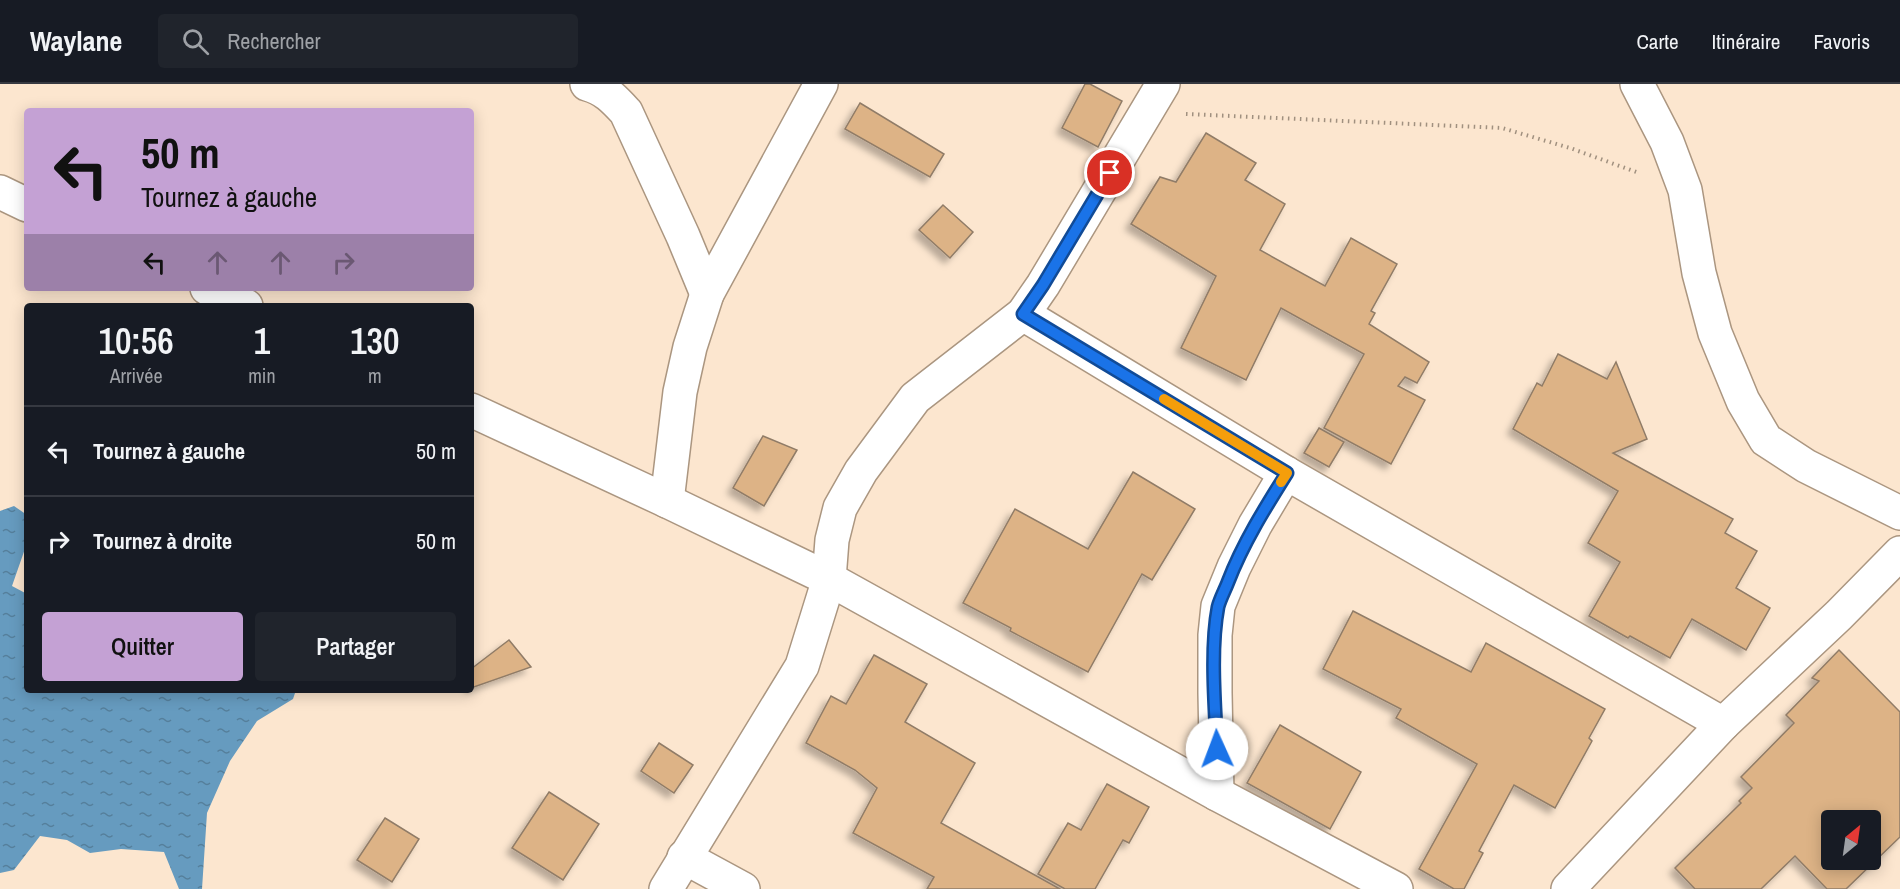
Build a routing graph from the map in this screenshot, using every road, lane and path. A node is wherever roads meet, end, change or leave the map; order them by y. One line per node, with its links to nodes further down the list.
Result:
1 (587, 84): 10 (street)
2 (821, 84): 10 (street)
3 (1163, 84): 5 (street)
4 (1637, 84): 6 (street)
5 (1146, 112): 6 (path); 12 (street)
6 (1685, 190): 16 (street)
7 (0, 192): 8 (street)
8 (24, 204)
9 (214, 291): 11 (street)
10 (707, 294): 15 (street)
11 (240, 303)
12 (1023, 314): 14 (street); 18 (street)
13 (474, 411): 15 (street)
14 (1287, 473): 19 (street); 20 (street)
15 (667, 501): 18 (street)
16 (1900, 513)
17 (1900, 553): 19 (street)
18 (829, 579): 20 (street); 21 (street)
19 (1723, 724): 25 (street)
20 (1217, 794): 24 (street)
21 (684, 857): 22 (street); 23 (street)
22 (666, 889)
23 (743, 889)
24 (1396, 889)
25 (1568, 889)

